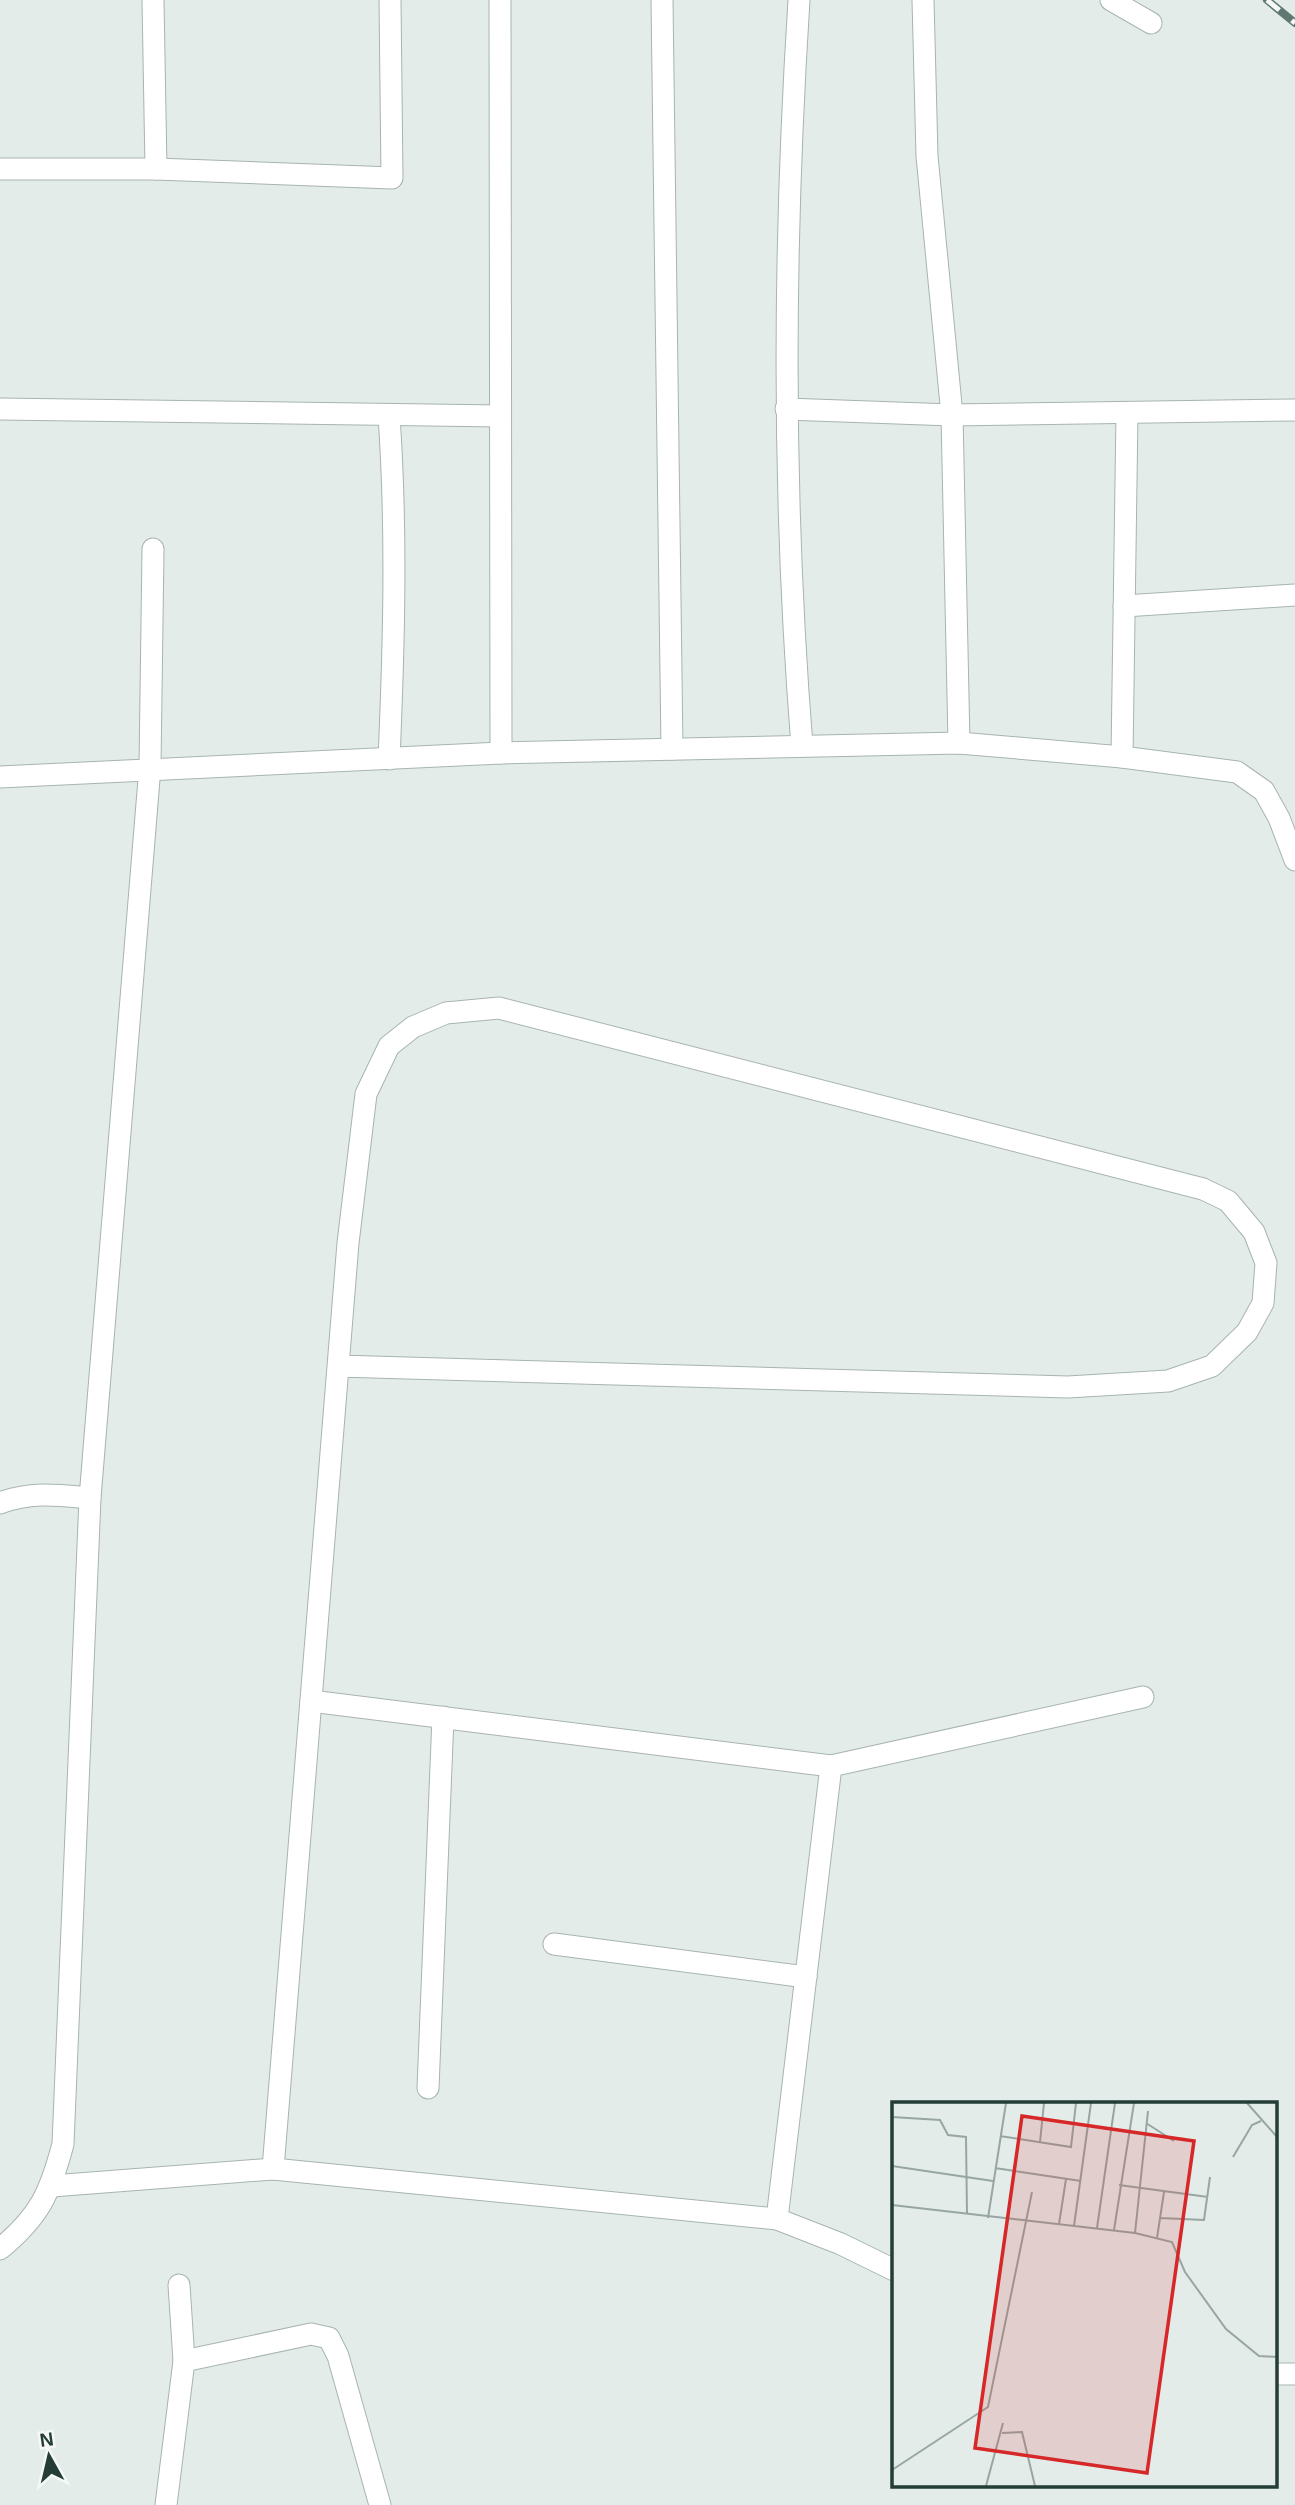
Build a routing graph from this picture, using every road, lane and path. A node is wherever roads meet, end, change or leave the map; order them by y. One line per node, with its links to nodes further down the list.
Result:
1 (153, 0): 10 (street)
2 (390, 0): 10 (street)
3 (500, 0): 17 (street)
4 (662, 0): 23 (street)
5 (799, 0): 12 (street)
6 (923, 0): 15 (street)
7 (1111, 0): 8 (street)
8 (1151, 23)
9 (0, 169): 10 (street)
10 (156, 169)
11 (0, 409): 16 (street)
12 (786, 409): 15 (street); 22 (street)
13 (1295, 410): 14 (street)
14 (1127, 413): 15 (street); 20 (street)
15 (952, 415): 21 (street)
16 (389, 416): 17 (street); 26 (street)
17 (500, 416): 24 (street)
18 (153, 549): 27 (street)
19 (1295, 595): 20 (street)
20 (1124, 606): 25 (street)
21 (959, 743): 22 (street); 25 (street)
22 (802, 746): 23 (street)
23 (672, 749): 24 (street)
24 (501, 753): 26 (street)
25 (1122, 757): 29 (street)
26 (389, 759): 27 (street)
27 (150, 767): 28 (street); 31 (street)
28 (0, 777)
29 (1295, 860)
30 (338, 1366): 30 (street); 34 (street)
31 (90, 1498): 32 (street); 41 (street)
32 (0, 1503)
33 (1143, 1697): 36 (street)
34 (311, 1701): 35 (street); 40 (street)
35 (443, 1717): 36 (street); 39 (street)
36 (831, 1766): 38 (street)
37 (554, 1944): 38 (street)
38 (806, 1977): 42 (street)
39 (428, 2088)
40 (273, 2169): 41 (street); 42 (street)
41 (52, 2186): 43 (street)
42 (777, 2220): 44 (street)
43 (0, 2249)
44 (892, 2269)
45 (179, 2285): 46 (street)
46 (184, 2361): 47 (street); 48 (street)
47 (166, 2505)
48 (380, 2505)

